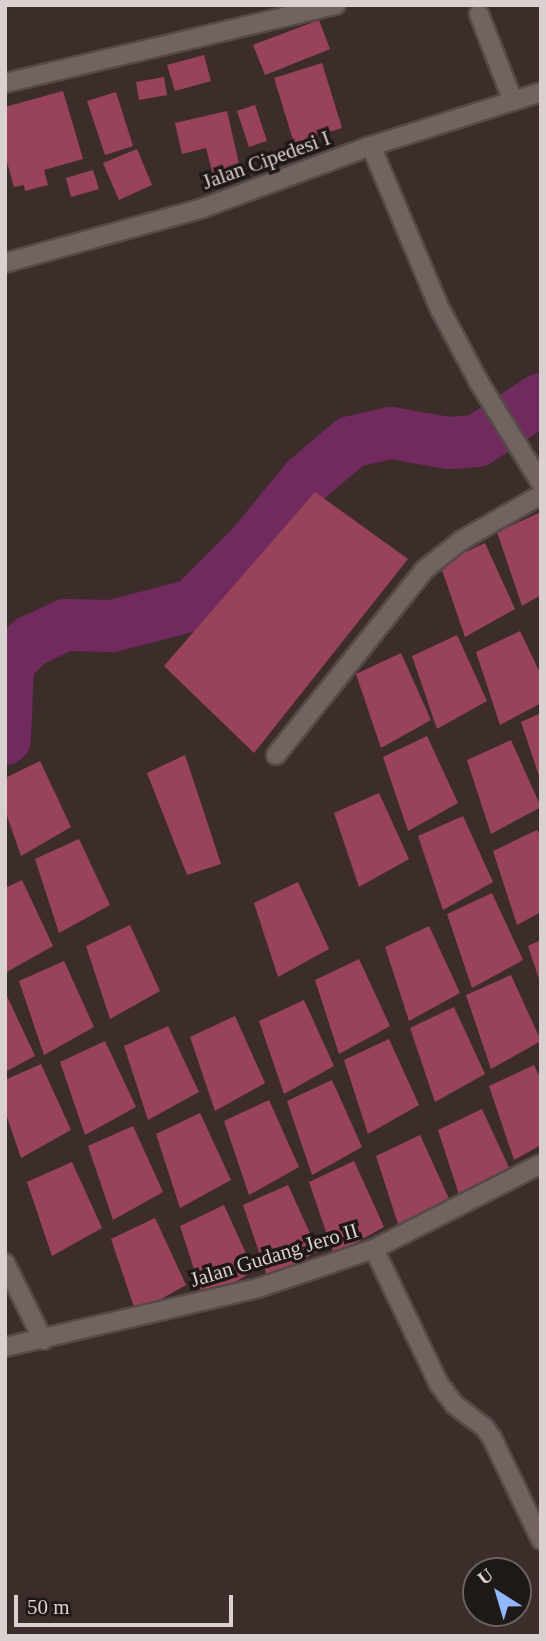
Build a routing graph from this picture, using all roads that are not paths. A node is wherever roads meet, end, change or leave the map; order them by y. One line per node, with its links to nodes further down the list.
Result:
1 (336, 5): 3 (street)
2 (478, 14): 5 (street)
3 (5, 83)
4 (541, 92): 5 (street, Jalan Cipedesi I)
5 (513, 101): 6 (street, Jalan Cipedesi I)
6 (371, 146): 7 (street, Jalan Cipedesi I); 8 (street)
7 (5, 262)
8 (541, 483)
9 (541, 495): 10 (street)
10 (276, 755)
11 (541, 1164): 12 (street, Jalan Gudang Jero II)
12 (374, 1249): 14 (street, Jalan Gudang Jero II); 16 (street)
13 (5, 1263): 14 (street)
14 (43, 1340): 15 (street, Jalan Gudang Jero II)
15 (5, 1347)
16 (541, 1540)

